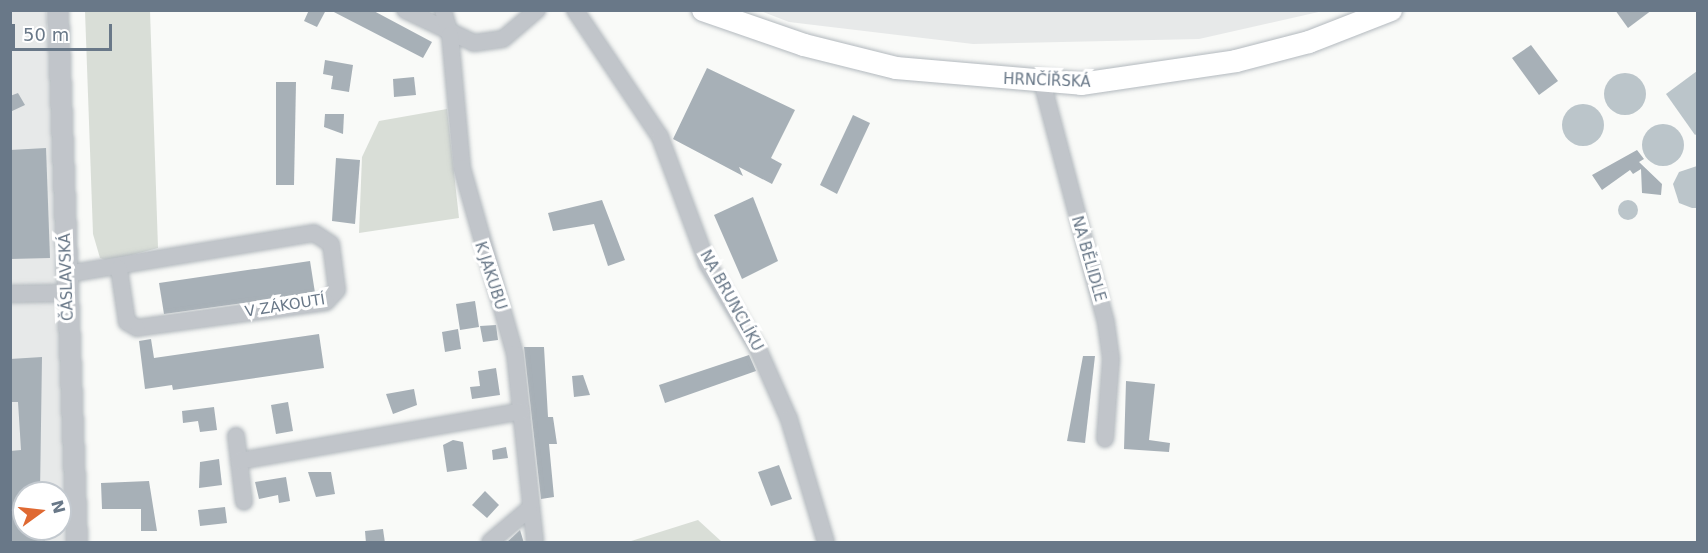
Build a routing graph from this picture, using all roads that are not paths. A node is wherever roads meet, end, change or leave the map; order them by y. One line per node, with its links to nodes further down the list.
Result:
1 (58, 10): 11 (street, ČÁSLAVSKÁ)
2 (405, 10): 8 (street)
3 (443, 10): 8 (street, K JAKUBU)
4 (537, 10): 8 (street)
5 (575, 10): 22 (street, NA BRUNCLÍKU)
6 (703, 10): 9 (main road, HRNČÍŘSKÁ)
7 (1391, 10): 9 (main road, HRNČÍŘSKÁ)
8 (450, 35): 13 (street, K JAKUBU)
9 (1042, 82): 15 (street, NA BĚLIDLE)
10 (119, 269): 10 (street, V ZÁKOUTÍ); 11 (street, V ZÁKOUTÍ)
11 (67, 284): 12 (street, V ZÁKOUTÍ); 19 (street, ČÁSLAVSKÁ)
12 (10, 294)
13 (522, 411): 16 (street); 18 (street, K JAKUBU)
14 (236, 436): 16 (street)
15 (1105, 439)
16 (239, 461): 17 (street)
17 (244, 502)
18 (530, 509): 20 (street); 21 (street, K JAKUBU)
19 (77, 543)
20 (490, 543)
21 (535, 543)
22 (826, 543)

